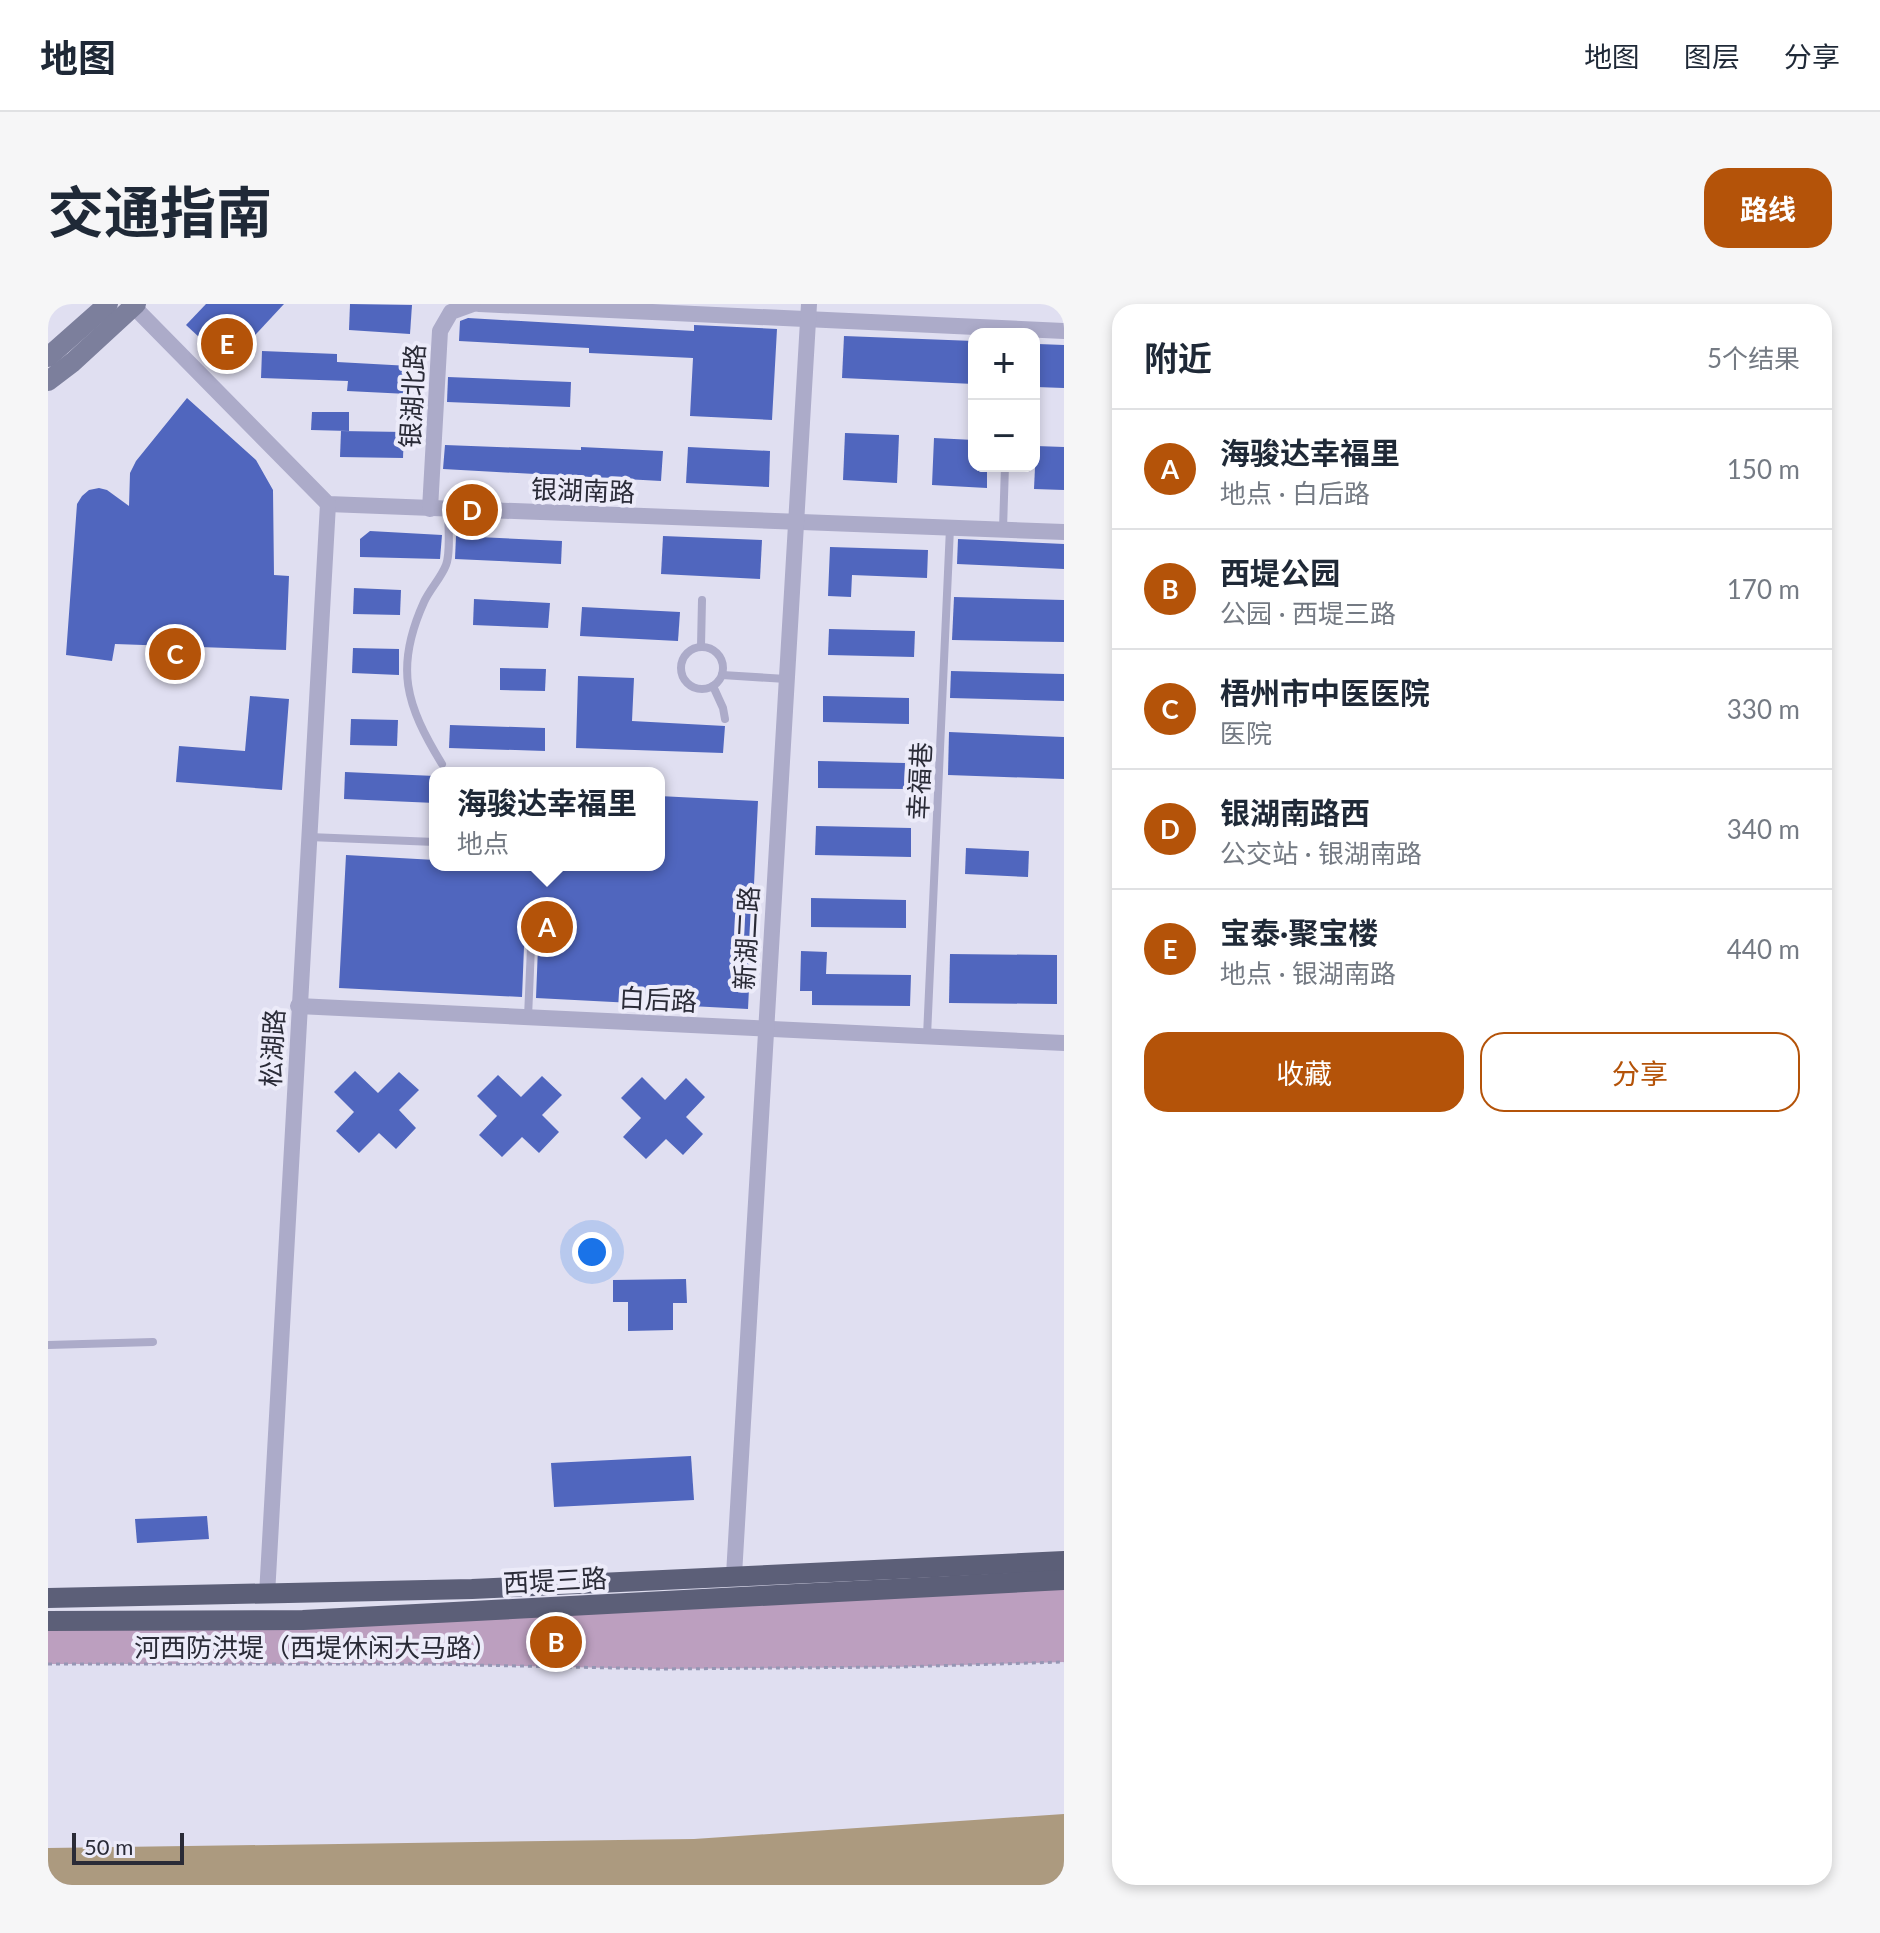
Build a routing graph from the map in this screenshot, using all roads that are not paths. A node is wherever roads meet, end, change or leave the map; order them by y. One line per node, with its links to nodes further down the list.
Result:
1 (108, 304): 9 (main road)
2 (476, 304): 4 (street, 银湖北路); 5 (street, 银湖北路)
3 (135, 305): 10 (main road); 12 (street)
4 (451, 308): 13 (street, 银湖北路)
5 (808, 312): 6 (street, 银湖北路); 15 (street, 新湖二路)
6 (978, 328)
7 (1040, 331): 8 (street, 银湖北路)
8 (1064, 331)
9 (48, 357)
10 (48, 381)
11 (1005, 472): 17 (lane)
12 (328, 504): 13 (street, 银湖南路); 26 (street, 松湖路)
13 (430, 509): 14 (street, 银湖南路)
14 (448, 509): 15 (street, 银湖南路); 25 (lane)
15 (795, 522): 16 (street, 银湖南路); 22 (street, 新湖二路)
16 (950, 528): 17 (street, 银湖南路); 32 (lane, 幸福巷)
17 (1003, 530): 18 (street, 银湖南路)
18 (1064, 532)
19 (702, 600): 20 (lane)
20 (701, 646): 21 (lane); 23 (lane)
21 (722, 675): 22 (lane); 23 (lane)
22 (786, 679): 31 (street, 新湖二路)
23 (713, 686): 24 (lane)
24 (725, 719)
25 (442, 764)
26 (308, 837): 27 (lane); 29 (street, 松湖路)
27 (429, 842)
28 (531, 947): 30 (lane)
29 (298, 1006): 30 (street, 白后路); 39 (street, 松湖路)
30 (528, 1017): 31 (street, 白后路)
31 (765, 1029): 32 (street, 白后路); 37 (street, 新湖二路)
32 (927, 1036): 33 (street, 白后路)
33 (1064, 1043)
34 (153, 1342): 35 (lane)
35 (48, 1345)
36 (1064, 1561): 37 (main road, 西堤三路)
37 (734, 1575): 39 (main road, 西堤三路)
38 (1064, 1580): 41 (main road, 西堤三路)
39 (267, 1595): 40 (main road, 西堤三路)
40 (48, 1598)
41 (48, 1621)

